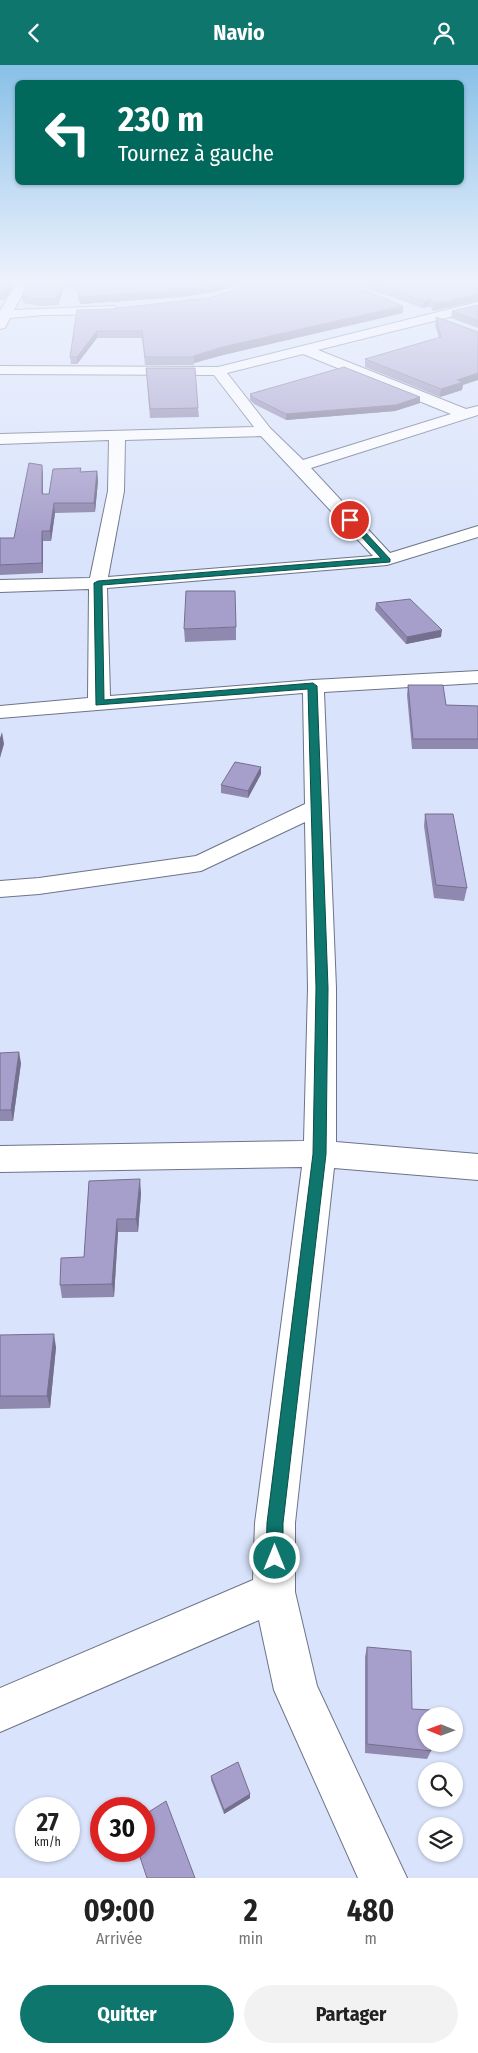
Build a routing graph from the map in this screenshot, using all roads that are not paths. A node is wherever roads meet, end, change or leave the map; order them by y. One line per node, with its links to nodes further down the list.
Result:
1 (241, 366): 4 (street)
2 (348, 366): 5 (street)
3 (0, 370): 4 (street)
4 (218, 371): 6 (street)
5 (472, 412): 9 (street)
6 (265, 431): 7 (street); 9 (street)
7 (117, 437): 8 (street); 12 (street)
8 (0, 439)
9 (300, 465): 11 (street)
10 (478, 531): 11 (street)
11 (387, 560): 12 (street)
12 (98, 583): 13 (street); 16 (street)
13 (0, 586)
14 (478, 677): 15 (street)
15 (313, 686): 16 (street); 18 (street)
16 (99, 703): 17 (street)
17 (0, 712)
18 (318, 807): 19 (street); 20 (street)
19 (0, 889)
20 (320, 1154): 21 (street); 22 (street); 23 (street)
21 (0, 1159)
22 (478, 1167)
23 (274, 1592): 24 (street); 25 (street)
24 (0, 1710)
25 (383, 1878)

